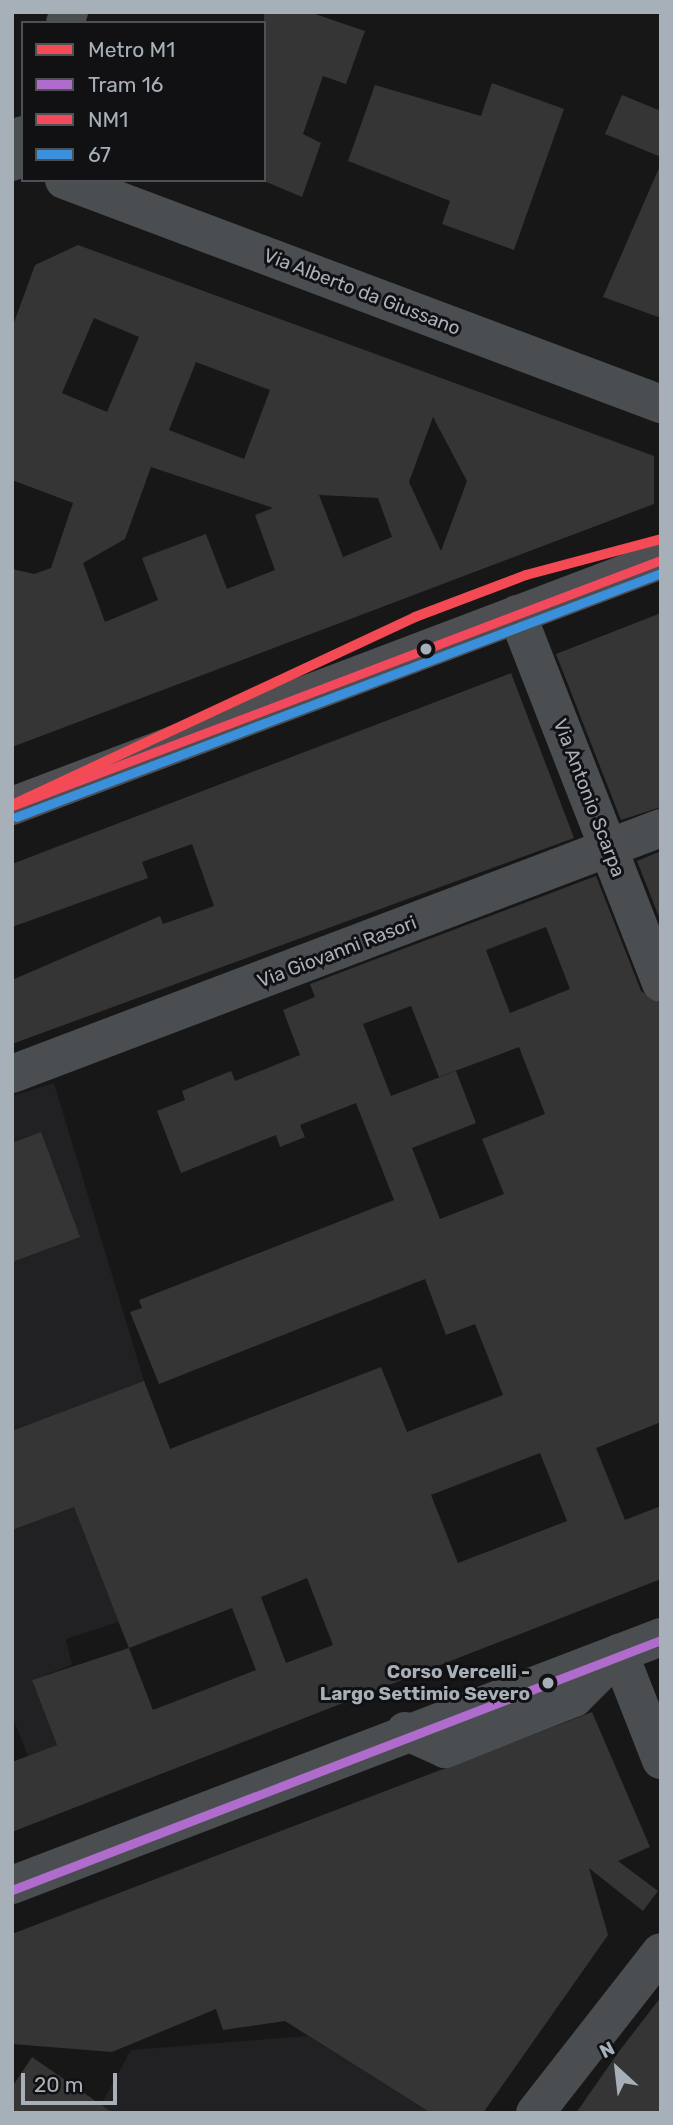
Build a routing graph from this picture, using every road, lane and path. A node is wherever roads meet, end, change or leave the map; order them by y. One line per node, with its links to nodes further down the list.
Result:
1 (21, 140): 2 (street)
2 (12, 161)
3 (69, 182): 4 (street, Via Alberto da Giussano)
4 (661, 404)
5 (661, 560): 6 (main road)
6 (517, 614): 7 (main road); 9 (street, Via Antonio Scarpa)
7 (12, 806)
8 (661, 828): 9 (street, Via Giovanni Rasori)
9 (608, 849): 10 (street, Via Antonio Scarpa); 11 (street, Via Giovanni Rasori)
10 (661, 983)
11 (12, 1074)
12 (661, 1613): 14 (street)
13 (661, 1637): 14 (street)
14 (619, 1653): 15 (street); 16 (street)
15 (661, 1760)
16 (12, 1885)
17 (661, 1952): 18 (street)
18 (536, 2113)

